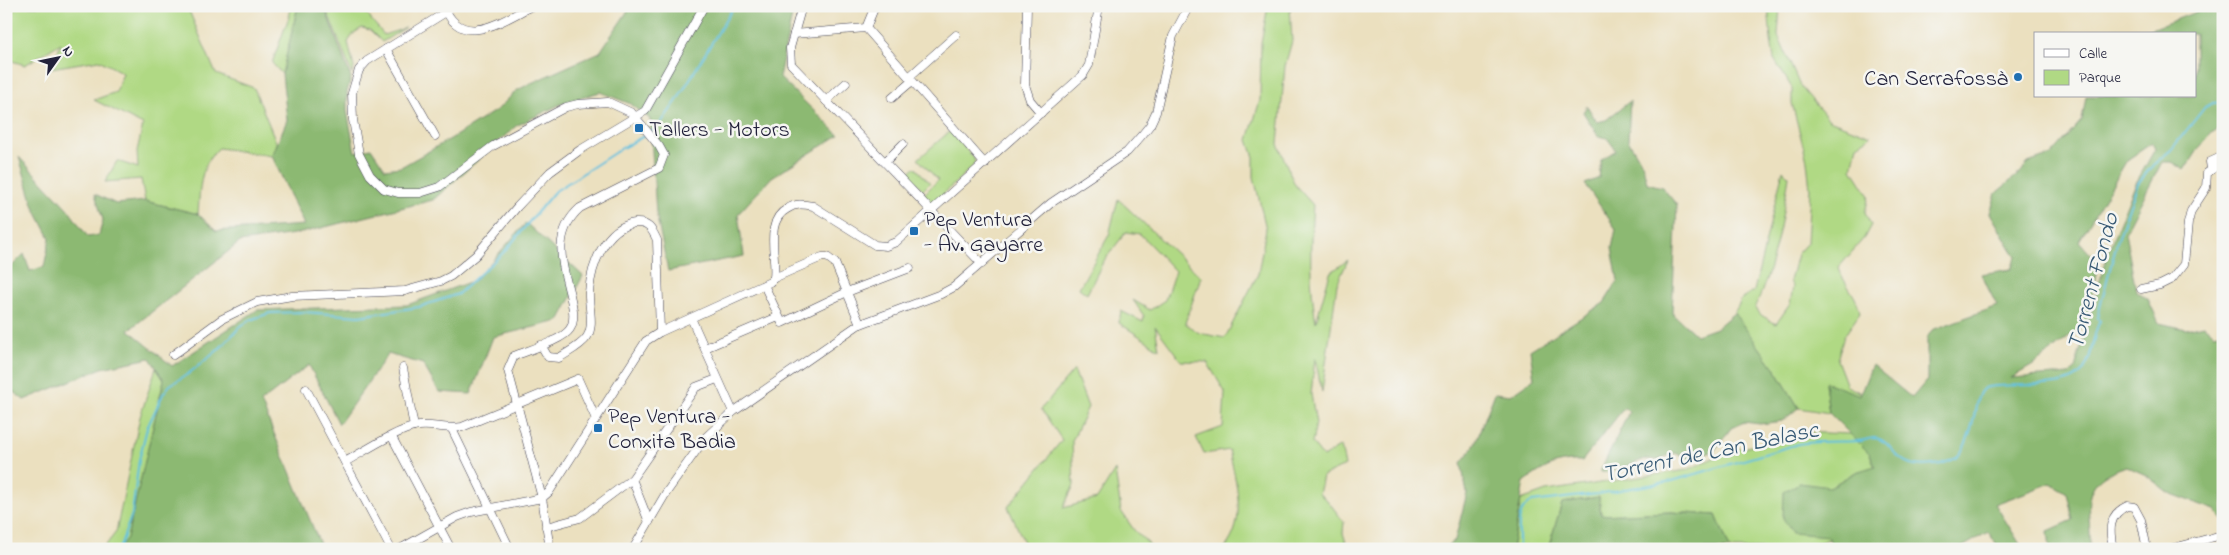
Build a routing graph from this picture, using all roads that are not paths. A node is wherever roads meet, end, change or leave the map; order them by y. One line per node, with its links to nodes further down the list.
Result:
1 (532, 6): 8 (street)
2 (704, 6): 18 (street)
3 (802, 6): 10 (street)
4 (875, 6): 9 (street)
5 (1027, 6): 17 (street)
6 (1099, 6): 17 (street)
7 (1190, 6): 27 (street)
8 (445, 9): 12 (street)
9 (866, 28): 10 (street); 13 (street)
10 (794, 34): 16 (street)
11 (956, 35): 13 (street)
12 (386, 49): 18 (street); 19 (street)
13 (911, 79): 15 (street); 24 (street)
14 (846, 83): 16 (street)
15 (892, 98)
16 (826, 101): 22 (street)
17 (1041, 113): 24 (street)
18 (635, 117): 37 (street); 39 (street)
19 (436, 136)
20 (903, 144): 22 (street)
21 (2223, 156): 25 (street)
22 (885, 162): 26 (street)
23 (2223, 162): 25 (street)
24 (985, 164): 26 (street)
25 (2211, 169): 31 (street)
26 (931, 211): 27 (street); 29 (street)
27 (982, 264): 35 (street)
28 (910, 268): 32 (street)
29 (774, 278): 30 (street); 32 (street)
30 (764, 285): 33 (street); 34 (street)
31 (2141, 289)
32 (846, 292): 33 (street); 35 (street)
33 (778, 317): 38 (street)
34 (691, 318): 36 (street); 38 (street)
35 (860, 324): 44 (street)
36 (660, 332): 37 (street); 45 (street)
37 (540, 345): 43 (street)
38 (705, 348): 41 (street)
39 (173, 356)
40 (403, 368): 46 (street)
41 (717, 379): 44 (street); 50 (street)
42 (306, 389): 49 (street)
43 (518, 404): 45 (street); 47 (street); 51 (street)
44 (733, 412): 53 (street)
45 (596, 419): 51 (street)
46 (414, 427): 47 (street); 48 (street)
47 (452, 429): 52 (street)
48 (392, 436): 49 (street); 54 (street)
49 (345, 462): 57 (street)
50 (632, 479): 53 (street); 55 (street)
51 (542, 498): 52 (street); 55 (street)
52 (492, 509): 54 (street); 60 (street)
53 (649, 522): 62 (street)
54 (439, 526): 58 (street); 59 (street)
55 (546, 527): 61 (street)
56 (2218, 536): 65 (street)
57 (391, 549)
58 (400, 549)
59 (451, 549)
60 (510, 549)
61 (550, 549)
62 (633, 549)
63 (2113, 549): 64 (street)
64 (2147, 549)
65 (2170, 549)

